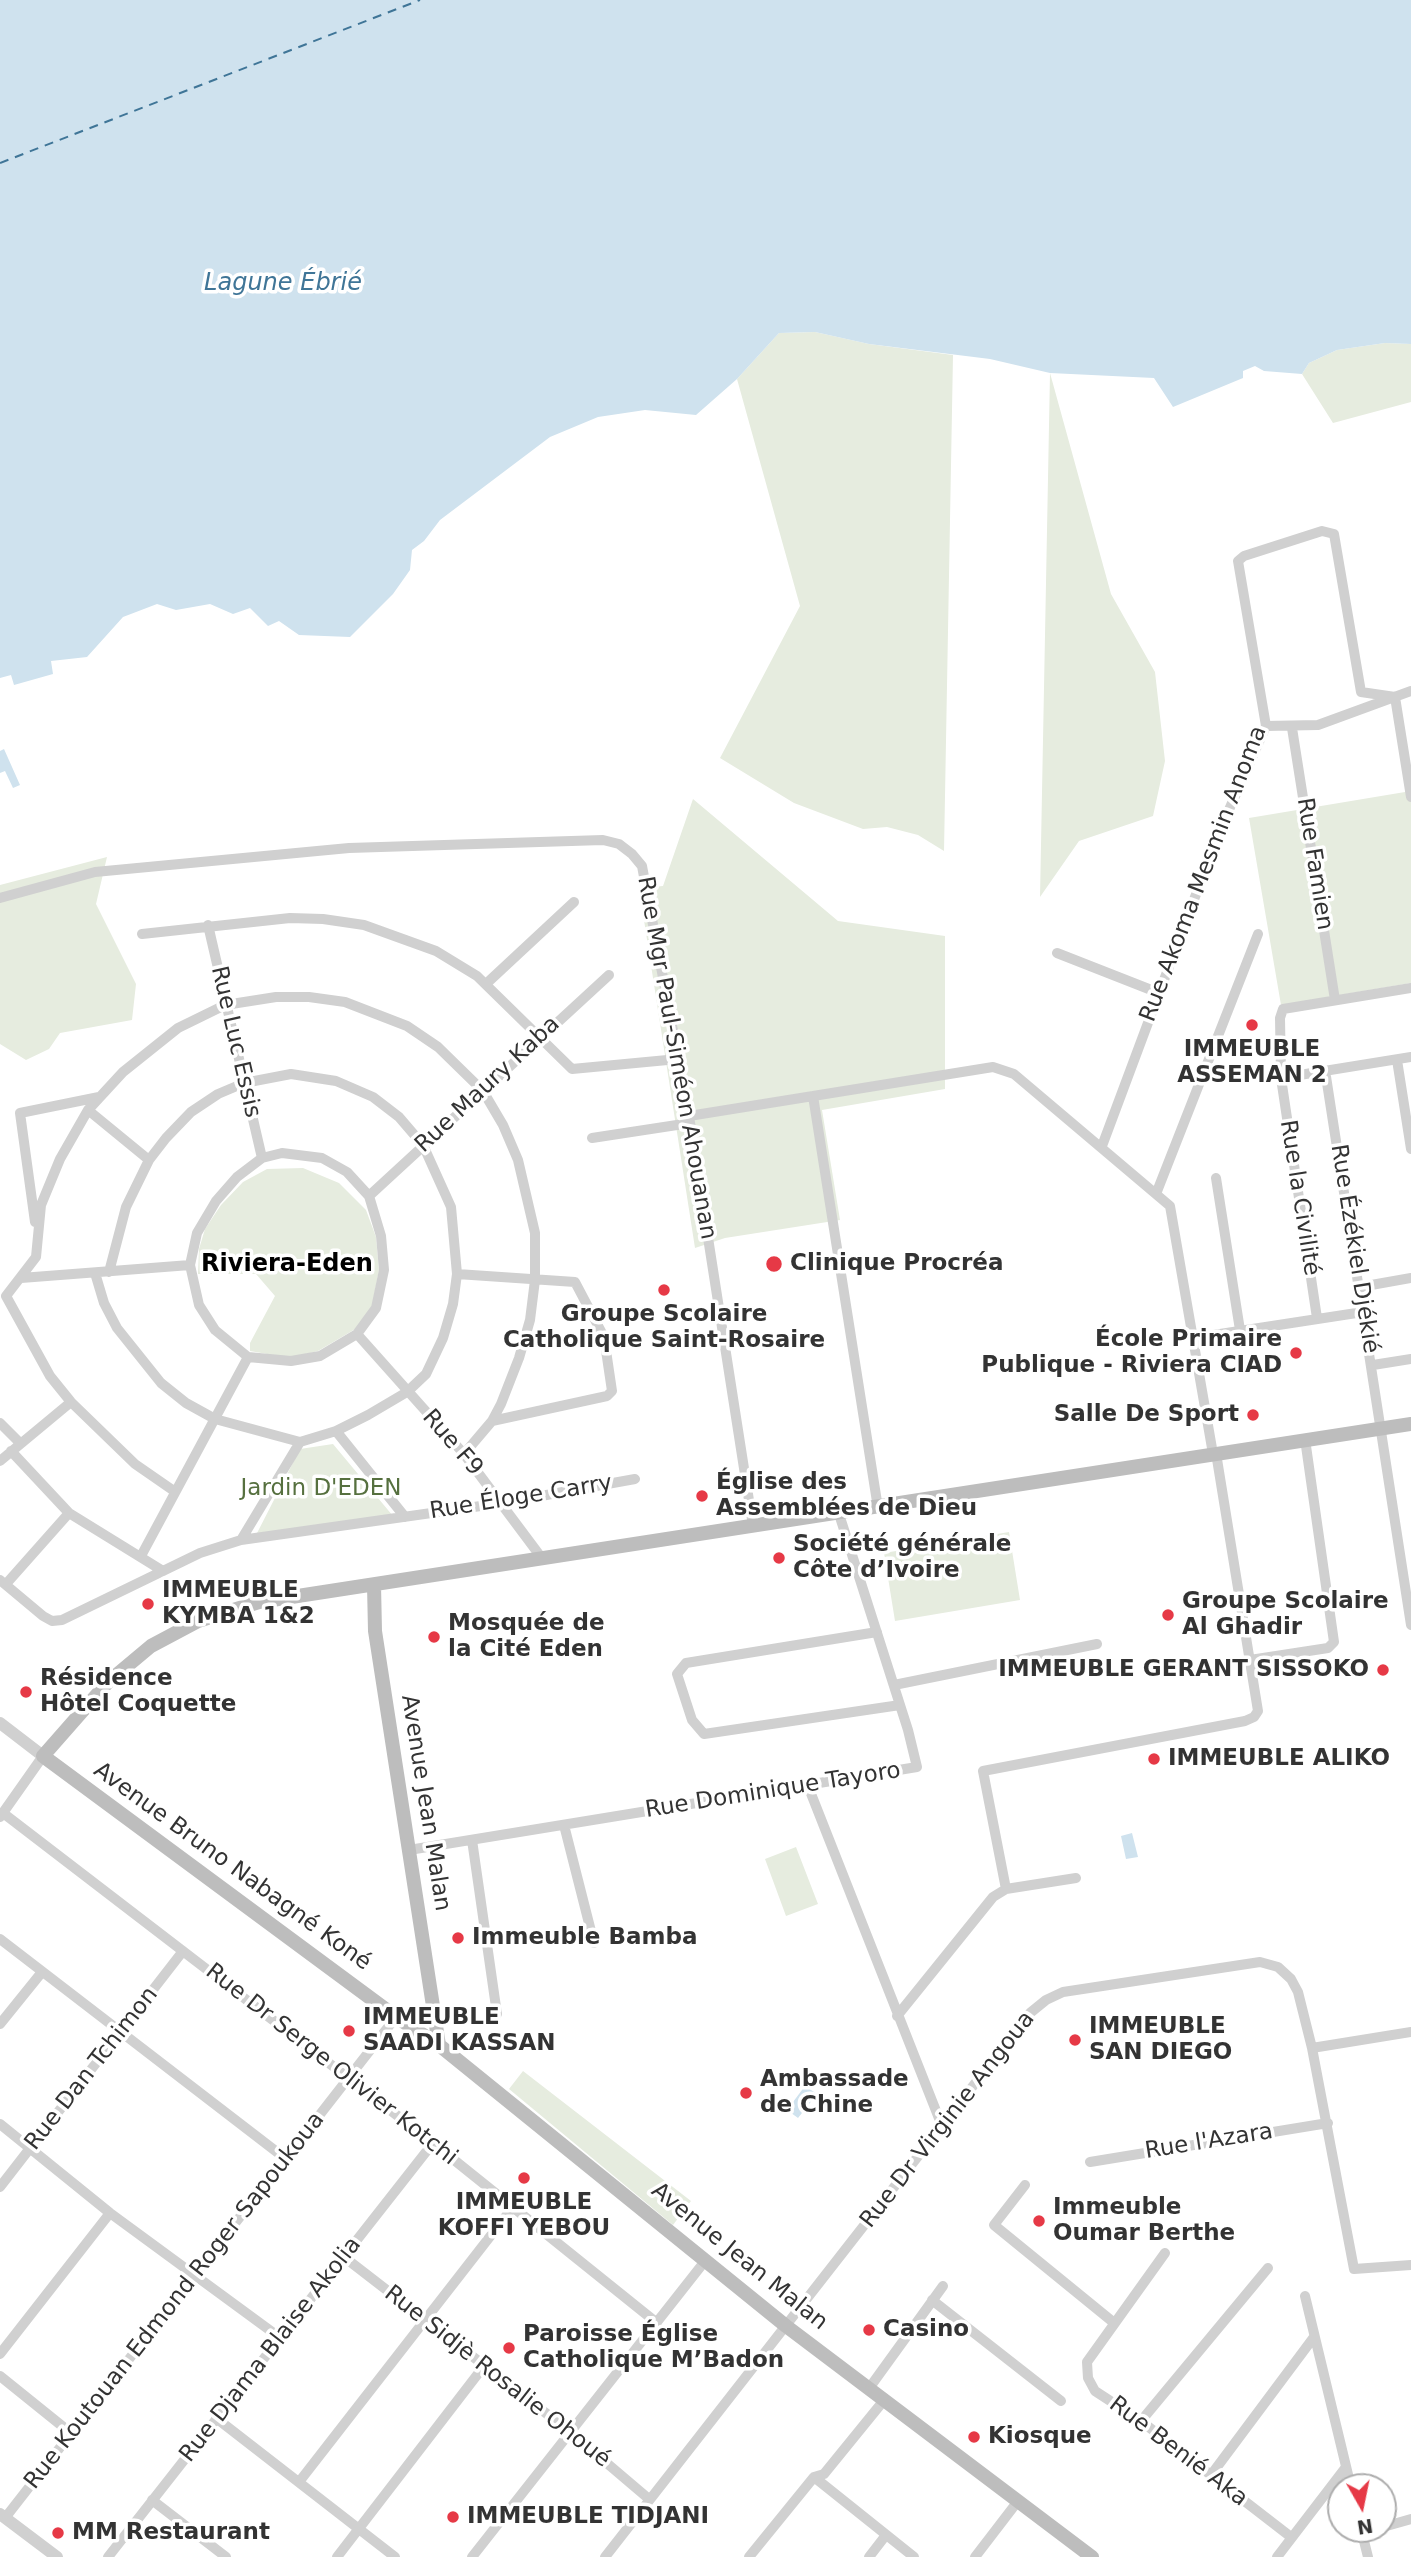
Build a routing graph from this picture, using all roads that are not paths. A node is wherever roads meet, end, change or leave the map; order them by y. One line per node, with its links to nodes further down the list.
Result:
1 (1411, 691): 2 (street)
2 (1395, 697): 3 (street, Rue Akoma Mesmin Anoma); 4 (street); 5 (street)
3 (1266, 726): 4 (street); 15 (street, Rue Akoma Mesmin Anoma)
4 (1292, 727): 16 (street, Rue Famien)
5 (1411, 797)
6 (0, 898): 20 (street, Rue Mgr Paul-Siméon Ahouanan)
7 (574, 902): 13 (street)
8 (208, 925): 9 (street); 13 (street); 17 (street, Rue Luc Essis)
9 (142, 934)
10 (1258, 934): 37 (street)
11 (1057, 953): 15 (street)
12 (610, 975): 18 (street, Rue Maury Kaba)
13 (487, 983): 18 (street)
14 (1411, 988): 16 (street)
15 (1159, 993): 32 (street, Rue Akoma Mesmin Anoma)
16 (1335, 1000): 23 (street, Rue la Civilité)
17 (225, 1005): 24 (street, Rue Luc Essis); 25 (street); 27 (street)
18 (541, 1035): 20 (street); 25 (street, Rue Maury Kaba)
19 (1411, 1057): 21 (street)
20 (678, 1059): 29 (street, Rue Mgr Paul-Siméon Ahouanan)
21 (1397, 1060): 22 (street); 33 (street)
22 (1325, 1070): 23 (street); 47 (street, Rue Ézékiel Djékié)
23 (1281, 1078): 50 (street, Rue la Civilité)
24 (244, 1083): 31 (street); 34 (street, Rue Luc Essis); 35 (street)
25 (483, 1091): 31 (street, Rue Maury Kaba); 46 (street)
26 (813, 1096): 29 (street); 32 (street); 75 (street)
27 (100, 1097): 28 (street); 39 (street)
28 (88, 1110): 35 (street); 39 (street)
29 (689, 1120): 30 (street); 79 (street, Rue Mgr Paul-Siméon Ahouanan)
30 (592, 1138)
31 (423, 1145): 38 (street, Rue Maury Kaba); 43 (street)
32 (1101, 1146): 37 (street)
33 (1411, 1149)
34 (262, 1158): 38 (street); 40 (street)
35 (149, 1160): 41 (street)
36 (1216, 1178): 51 (street)
37 (1156, 1194): 53 (street)
38 (369, 1196): 52 (street)
39 (38, 1240): 44 (street)
40 (190, 1265): 41 (street); 54 (street)
41 (109, 1272): 42 (street)
42 (95, 1273): 44 (street); 59 (street)
43 (457, 1274): 46 (street); 57 (street)
44 (21, 1278): 48 (street)
45 (1411, 1278): 47 (street)
46 (535, 1280): 60 (street); 60 (street)
47 (1360, 1287): 49 (street, Rue Ézékiel Djékié)
48 (3, 1300): 58 (street)
49 (1363, 1312): 50 (street); 56 (street, Rue Ézékiel Djékié)
50 (1317, 1318): 51 (street)
51 (1240, 1330): 53 (street)
52 (357, 1334): 54 (street); 57 (street, Rue F9)
53 (1194, 1338): 69 (street)
54 (248, 1357): 59 (street)
55 (1411, 1359): 56 (street)
56 (1373, 1365): 63 (street, Rue Ézékiel Djékié)
57 (407, 1392): 64 (street); 70 (street, Rue F9)
58 (71, 1402): 67 (street); 73 (street)
59 (215, 1419): 66 (street); 73 (street)
60 (492, 1422): 70 (street)
61 (0, 1423): 67 (street)
62 (1411, 1423): 63 (main road)
63 (1381, 1428): 65 (main road); 86 (street, Rue Ézékiel Djékié)
64 (336, 1431): 66 (street); 78 (street)
65 (1305, 1439): 69 (main road); 89 (street)
66 (300, 1442): 80 (street)
67 (20, 1443): 68 (street)
68 (11, 1451): 71 (street); 76 (street)
69 (1214, 1453): 75 (main road); 89 (street)
70 (464, 1454): 74 (street, Rue F9)
71 (0, 1461)
72 (635, 1479): 74 (street, Rue Éloge Carry)
73 (174, 1491): 81 (street)
74 (502, 1503): 78 (street, Rue Éloge Carry); 82 (street, Rue F9)
75 (878, 1508): 77 (main road)
76 (69, 1513): 81 (street); 84 (street)
77 (839, 1514): 79 (main road); 87 (street, Rue Dominique Tayoro)
78 (405, 1517): 80 (street, Rue Éloge Carry)
79 (753, 1526): 82 (main road)
80 (242, 1540): 83 (street, Rue Éloge Carry)
81 (141, 1556): 83 (street)
82 (541, 1557): 85 (main road)
83 (163, 1571): 84 (street, Rue Éloge Carry)
84 (3, 1582)
85 (374, 1585): 93 (main road); 98 (main road, Avenue Jean Malan)
86 (1411, 1625)
87 (872, 1633): 90 (street, Rue Dominique Tayoro); 91 (street)
88 (1097, 1644): 90 (street)
89 (1250, 1660): 100 (street)
90 (894, 1685): 91 (street, Rue Dominique Tayoro)
91 (895, 1705): 94 (street, Rue Dominique Tayoro)
92 (0, 1723): 93 (street, Avenue Bruno Nabagné Koné)
93 (43, 1756): 95 (street); 107 (main road, Avenue Bruno Nabagné Koné)
94 (808, 1786): 96 (street, Rue Dominique Tayoro); 106 (street)
95 (1, 1815): 103 (street, Rue Dr Serge Olivier Kotchi)
96 (564, 1825): 97 (street, Rue Dominique Tayoro); 102 (street)
97 (472, 1840): 98 (street, Rue Dominique Tayoro); 105 (street)
98 (410, 1850): 111 (main road, Avenue Jean Malan)
99 (1076, 1878): 100 (street)
100 (1006, 1889): 106 (street)
101 (0, 1939): 104 (street)
102 (594, 1943)
103 (183, 1951): 110 (street, Rue Dan Tchimon); 113 (street, Rue Dr Serge Olivier Kotchi)
104 (42, 1972): 108 (street); 110 (street)
105 (497, 2014)
106 (897, 2016): 116 (street)
107 (396, 2017): 111 (main road, Avenue Bruno Nabagné Koné); 113 (street, Rue Koutouan Edmond Roger Sapoukoua)
108 (0, 2024)
109 (1411, 2032): 112 (street)
110 (121, 2033): 118 (street, Rue Dan Tchimon); 119 (street)
111 (439, 2045): 127 (main road, Avenue Jean Malan)
112 (1312, 2048): 114 (street, Rue Dr Virginie Angoua); 116 (street, Rue Dr Virginie Angoua)
113 (347, 2079): 117 (street, Rue Dr Serge Olivier Kotchi); 119 (street, Rue Koutouan Edmond Roger Sapoukoua)
114 (1328, 2123): 120 (street, Rue l'Azara); 128 (street, Rue Dr Virginie Angoua)
115 (0, 2124): 118 (street)
116 (942, 2126): 137 (street, Rue Dr Virginie Angoua)
117 (433, 2143): 123 (street, Rue Dr Serge Olivier Kotchi); 126 (street, Rue Djama Blaise Akolia)
118 (31, 2148): 122 (street, Rue Dan Tchimon); 124 (street)
119 (286, 2159): 130 (street, Rue Koutouan Edmond Roger Sapoukoua)
120 (1090, 2162)
121 (1025, 2185): 135 (street)
122 (0, 2188)
123 (513, 2207): 134 (street); 136 (street, Rue Dr Serge Olivier Kotchi)
124 (110, 2213): 130 (street); 140 (street)
125 (1166, 2253): 135 (street, Rue Benié Aka)
126 (344, 2258): 134 (street, Rue Sidjè Rosalie Ohoué); 138 (street, Rue Djama Blaise Akolia)
127 (705, 2261): 136 (street); 137 (main road, Avenue Jean Malan)
128 (1411, 2265)
129 (1268, 2268): 147 (street)
130 (197, 2276): 138 (street); 149 (street, Rue Koutouan Edmond Roger Sapoukoua)
131 (943, 2286): 133 (street)
132 (1305, 2296): 139 (street)
133 (933, 2300): 143 (street); 145 (street)
134 (425, 2319): 141 (street, Rue Sidjè Rosalie Ohoué); 154 (street)
135 (1114, 2322): 147 (street, Rue Benié Aka)
136 (657, 2323): 148 (street)
137 (786, 2326): 143 (main road, Avenue Jean Malan); 155 (street, Rue Dr Virginie Angoua)
138 (279, 2337): 146 (street, Rue Djama Blaise Akolia)
139 (1314, 2337): 150 (street); 152 (street)
140 (0, 2354)
141 (484, 2366): 148 (street, Rue Sidjè Rosalie Ohoué); 159 (street)
142 (0, 2376): 149 (street)
143 (870, 2387): 144 (main road, Avenue Jean Malan)
144 (885, 2399): 153 (street); 157 (main road, Avenue Jean Malan)
145 (1061, 2401)
146 (216, 2418): 154 (street); 156 (street, Rue Djama Blaise Akolia)
147 (1141, 2421): 152 (street, Rue Benié Aka)
148 (569, 2431): 155 (street, Rue Sidjè Rosalie Ohoué); 168 (street)
149 (72, 2434): 158 (street, Rue Koutouan Edmond Roger Sapoukoua)
150 (1346, 2467): 151 (street); 161 (street)
151 (1348, 2473)
152 (1211, 2475): 161 (street, Rue Benié Aka)
153 (814, 2477): 160 (street); 170 (street)
154 (299, 2482): 159 (street)
155 (649, 2499): 169 (street, Rue Dr Virginie Angoua)
156 (152, 2500): 164 (street, Rue Djama Blaise Akolia); 165 (street)
157 (1018, 2501): 173 (street); 174 (main road, Avenue Jean Malan)
158 (2, 2516): 163 (street)
159 (359, 2529): 166 (street); 167 (street)
160 (886, 2535): 171 (street); 172 (street)
161 (1292, 2537): 162 (street)
162 (1279, 2553): 175 (street)
163 (57, 2557)
164 (108, 2557)
165 (226, 2557)
166 (337, 2557)
167 (395, 2557)
168 (472, 2557)
169 (605, 2557)
170 (749, 2557)
171 (869, 2557)
172 (914, 2557)
173 (975, 2557)
174 (1092, 2557)
175 (1291, 2557)

